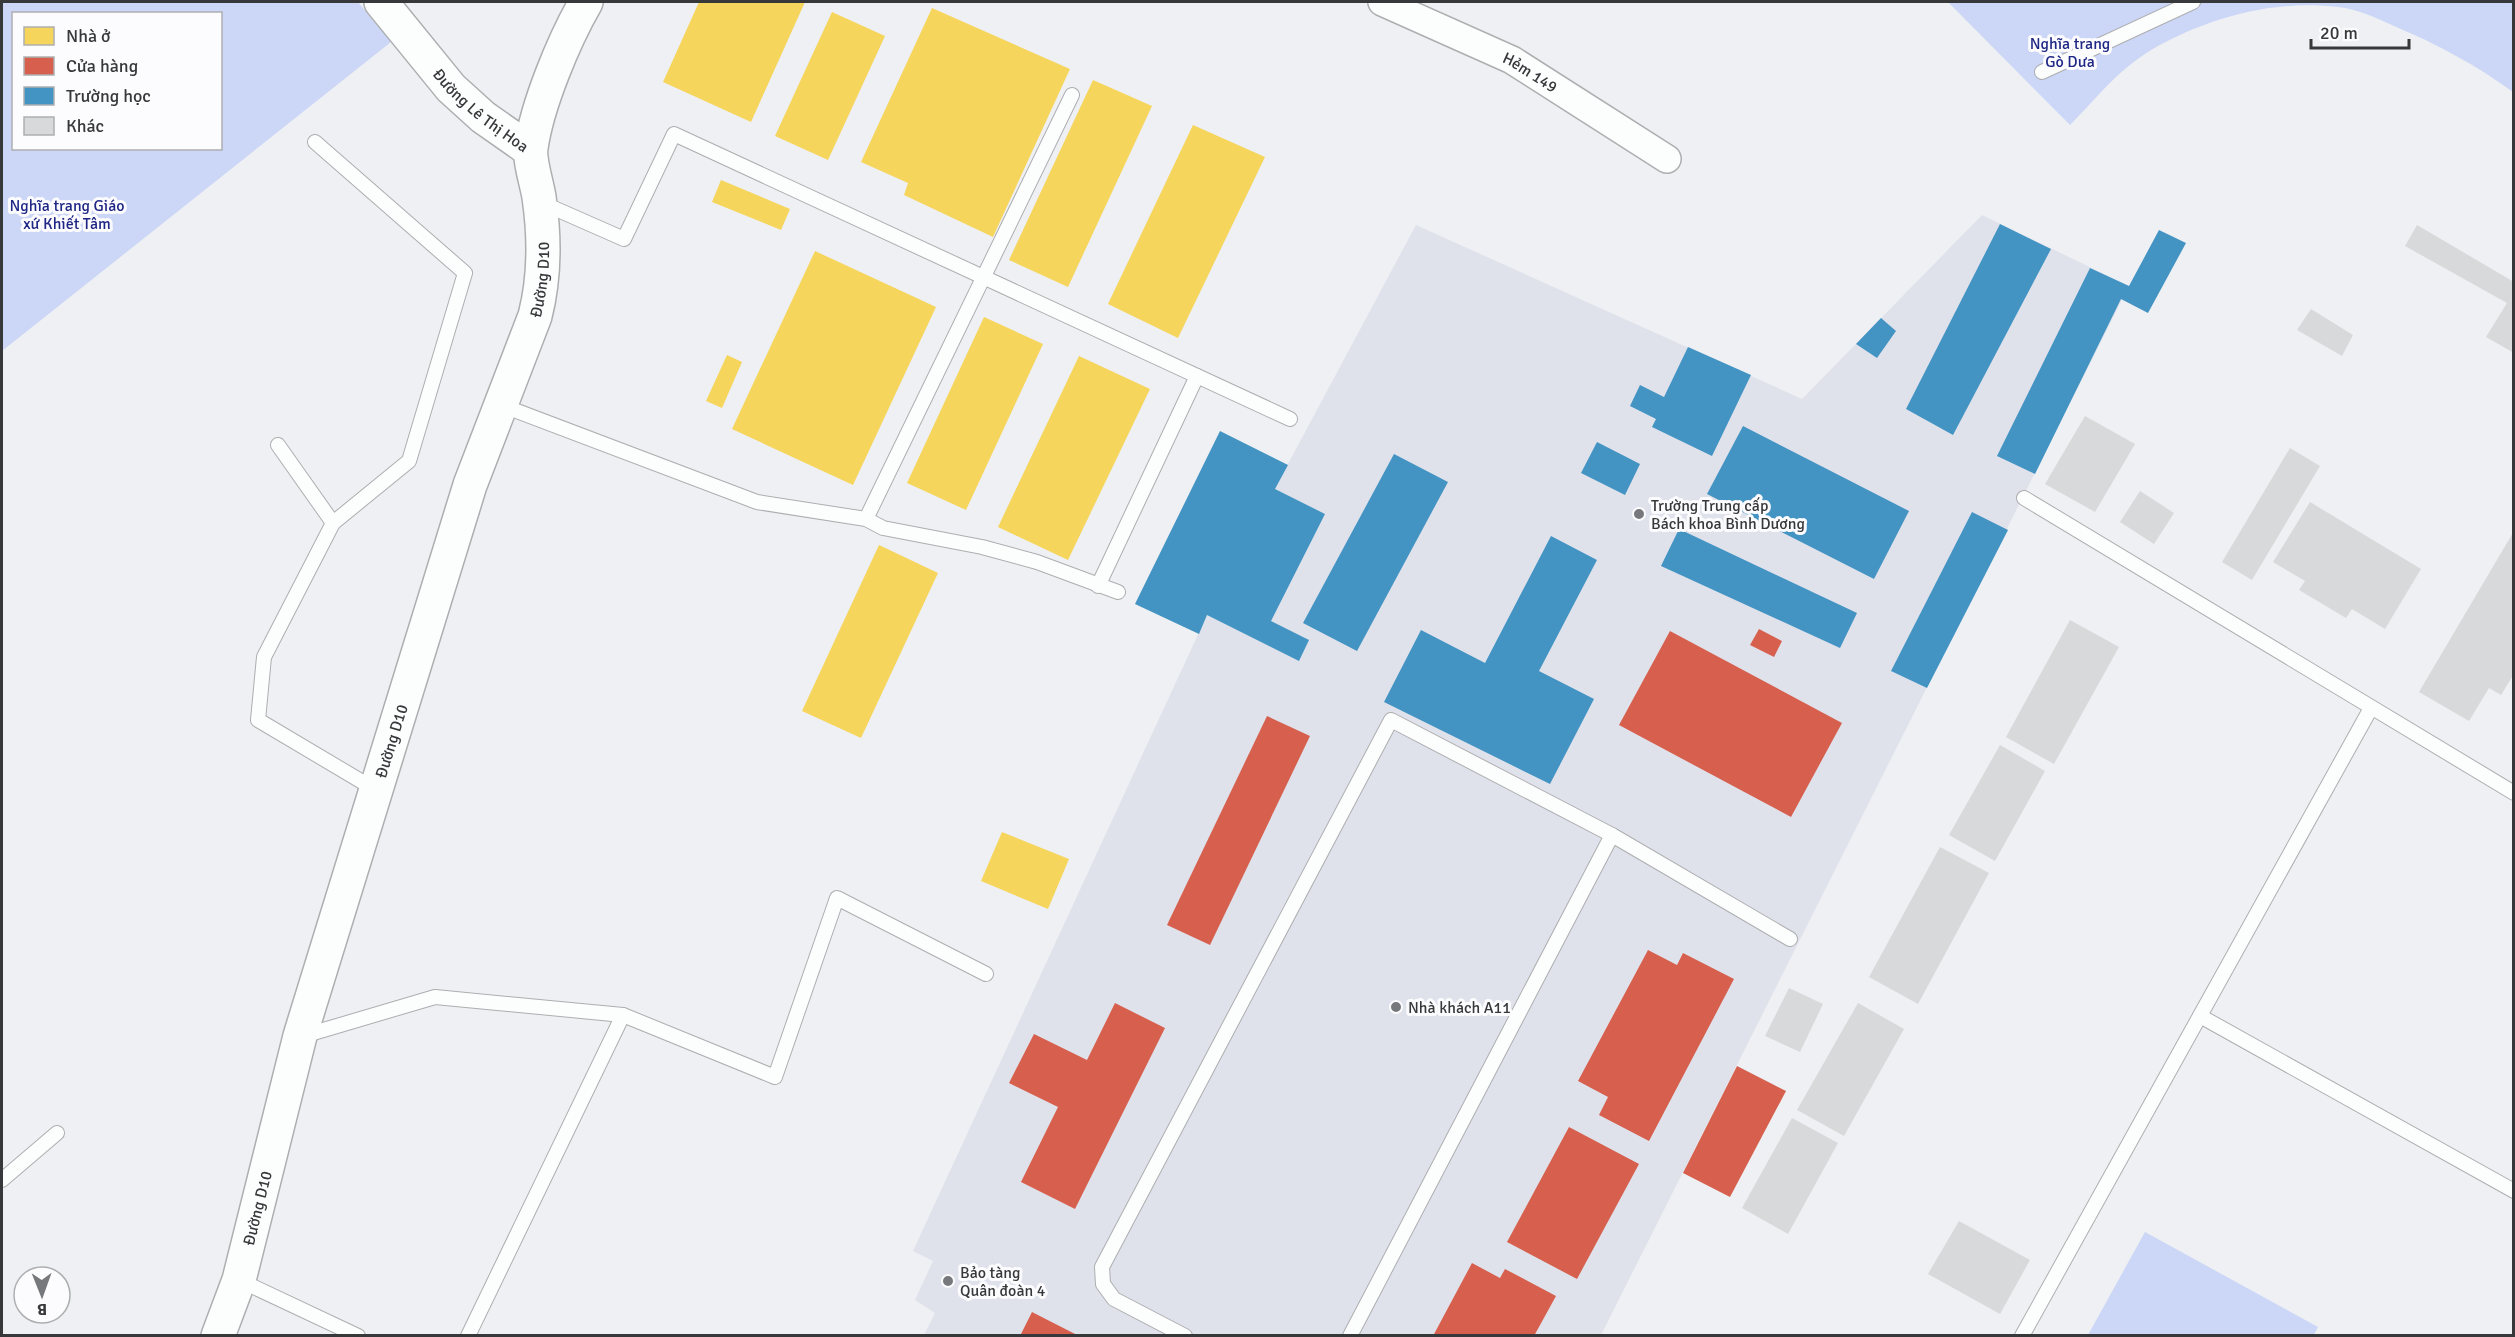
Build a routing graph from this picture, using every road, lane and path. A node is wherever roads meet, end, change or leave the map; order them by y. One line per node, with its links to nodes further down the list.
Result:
1 (381, 2): 8 (street, Đường Lê Thị Hoa)
2 (586, 2): 8 (street, Đường Lê Thị Hoa)
3 (1382, 2): 9 (street, Hẻm 149)
4 (2193, 2): 5 (lane)
5 (2042, 72)
6 (1072, 95): 11 (lane)
7 (315, 142): 18 (lane)
8 (530, 150): 10 (street, Đường D10)
9 (1667, 159)
10 (540, 202): 11 (lane); 13 (street, Đường D10)
11 (984, 278): 12 (lane); 17 (lane)
12 (1197, 376): 14 (lane); 19 (lane)
13 (501, 405): 17 (lane); 22 (street, Đường D10)
14 (1290, 419)
15 (278, 445): 18 (lane)
16 (2024, 498): 21 (lane)
17 (866, 519): 19 (lane)
18 (333, 523): 22 (lane)
19 (1098, 586): 20 (lane)
20 (1119, 592)
21 (2371, 708): 23 (lane); 28 (lane)
22 (376, 789): 29 (street, Đường D10)
23 (2514, 794)
24 (1612, 836): 25 (lane); 37 (lane); 38 (lane)
25 (1790, 939)
26 (986, 974): 27 (lane)
27 (623, 1015): 29 (lane); 36 (lane)
28 (2200, 1016): 32 (lane); 39 (lane)
29 (300, 1036): 33 (street, Đường D10)
30 (57, 1133): 31 (lane)
31 (2, 1180)
32 (2514, 1191)
33 (239, 1280): 34 (street, Đường D10); 35 (lane)
34 (218, 1335)
35 (358, 1335)
36 (468, 1335)
37 (1185, 1335)
38 (1350, 1335)
39 (2022, 1335)

